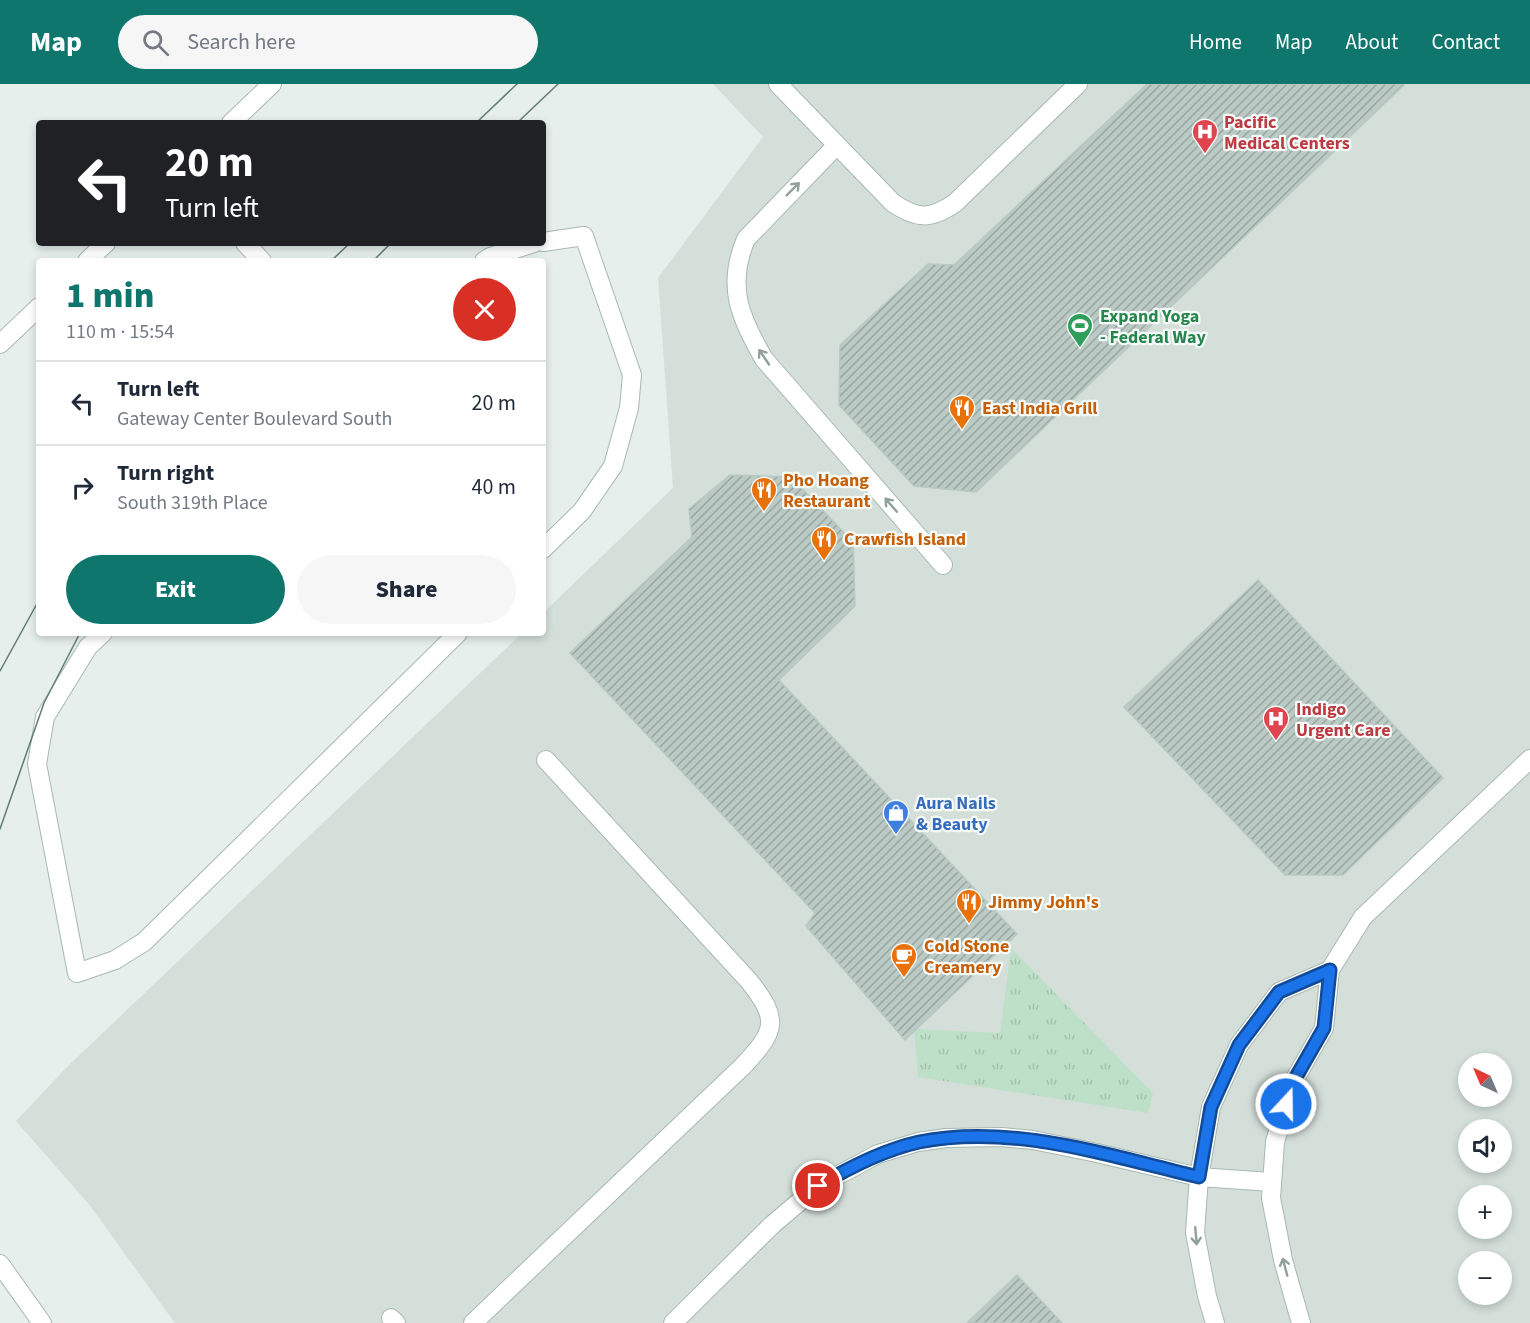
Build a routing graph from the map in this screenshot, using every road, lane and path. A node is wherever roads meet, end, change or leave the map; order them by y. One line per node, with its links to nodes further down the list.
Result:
1 (272, 84): 4 (street)
2 (778, 84): 5 (street)
3 (1078, 84): 5 (street)
4 (234, 120)
5 (837, 146): 16 (street, one-way to 5)
6 (546, 242): 15 (street)
7 (103, 246): 10 (street)
8 (248, 246): 11 (street)
9 (525, 246): 12 (street)
10 (90, 258)
11 (259, 258)
12 (488, 258)
13 (36, 310): 14 (street)
14 (0, 344)
15 (546, 546)
16 (943, 565)
17 (100, 636): 18 (street)
18 (455, 636)
19 (1530, 759): 21 (street)
20 (546, 760): 26 (street)
21 (1330, 970): 22 (street); 23 (street)
22 (1199, 1177): 23 (street); 27 (street); 28 (street, one-way to 28)
23 (1272, 1182): 29 (street, one-way to 23)
24 (0, 1264): 25 (street)
25 (42, 1323)
26 (473, 1323)
27 (674, 1323)
28 (1215, 1323)
29 (1301, 1323)

